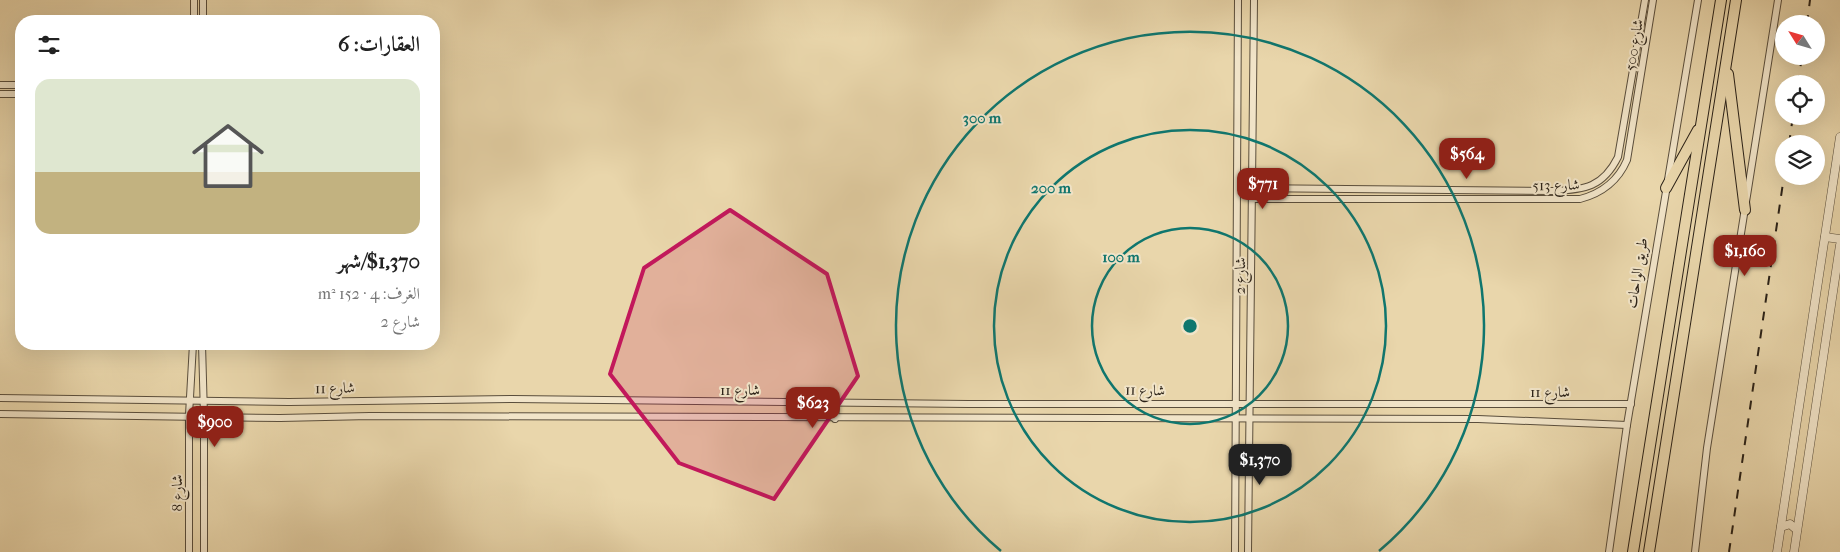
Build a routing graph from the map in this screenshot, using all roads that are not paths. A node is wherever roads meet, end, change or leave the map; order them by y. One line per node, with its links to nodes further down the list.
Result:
1 (194, 0): 11 (street)
2 (203, 0): 12 (street)
3 (1238, 0): 22 (street, شارع 2)
4 (1254, 0): 23 (street, شارع 2)
5 (1644, 0): 18 (street, شارع 500)
6 (1654, 0): 19 (street, شارع 500)
7 (1698, 0): 24 (street, طريق الواحات)
8 (1721, 0): 20 (highway)
9 (1736, 0): 13 (highway)
10 (1778, 0): 32 (street)
11 (194, 15)
12 (203, 15)
13 (1726, 62): 32 (highway); 60 (highway)
14 (0, 85): 15 (street)
15 (15, 85)
16 (0, 94): 17 (street)
17 (15, 94)
18 (1629, 94): 19 (street); 27 (street, شارع 513)
19 (1639, 94): 31 (street, شارع 513)
20 (1702, 123): 24 (highway); 59 (highway)
21 (1840, 137): 33 (street)
22 (1237, 185): 23 (street, شارع 513); 42 (street, شارع 2)
23 (1252, 187): 26 (street, شارع 513); 28 (street, شارع 2)
24 (1666, 188): 44 (street, طريق الواحات)
25 (1440, 190): 26 (street, شارع 513); 27 (street, شارع 513); 30 (street)
26 (1351, 191): 29 (street)
27 (1553, 191): 31 (street)
28 (1252, 198): 29 (street, شارع 513); 43 (street, شارع 2)
29 (1351, 198): 30 (street, شارع 513)
30 (1440, 198): 31 (street, شارع 513)
31 (1553, 199)
32 (1745, 210): 61 (street)
33 (1826, 237): 34 (street); 52 (street)
34 (1840, 239)
35 (1840, 246): 53 (street)
36 (193, 350): 39 (street, شارع 8)
37 (202, 350): 40 (street, شارع 8)
38 (0, 398): 39 (street, شارع 11)
39 (190, 400): 40 (street, شارع 11); 46 (street, شارع 8)
40 (204, 400): 41 (street, شارع 11); 47 (street, شارع 8)
41 (836, 403): 42 (street, شارع 11); 48 (street)
42 (1236, 404): 43 (street, شارع 11); 49 (street, شارع 2)
43 (1250, 404): 44 (street, شارع 11); 50 (street, شارع 2)
44 (1630, 404): 51 (street, طريق الواحات)
45 (0, 414): 46 (street, شارع 11)
46 (189, 416): 47 (street, شارع 11); 54 (street, شارع 8)
47 (204, 416): 48 (street, شارع 11); 55 (street, شارع 8)
48 (835, 419): 49 (street, شارع 11)
49 (1236, 419): 50 (street, شارع 11); 56 (street, شارع 2)
50 (1250, 419): 51 (street, شارع 11); 57 (street, شارع 2)
51 (1627, 425): 58 (street, طريق الواحات)
52 (1782, 527): 53 (street); 62 (street)
53 (1797, 530): 63 (street)
54 (189, 552)
55 (204, 552)
56 (1235, 552)
57 (1248, 552)
58 (1608, 552)
59 (1633, 552)
60 (1649, 552)
61 (1695, 552)
62 (1777, 552)
63 (1794, 552)

